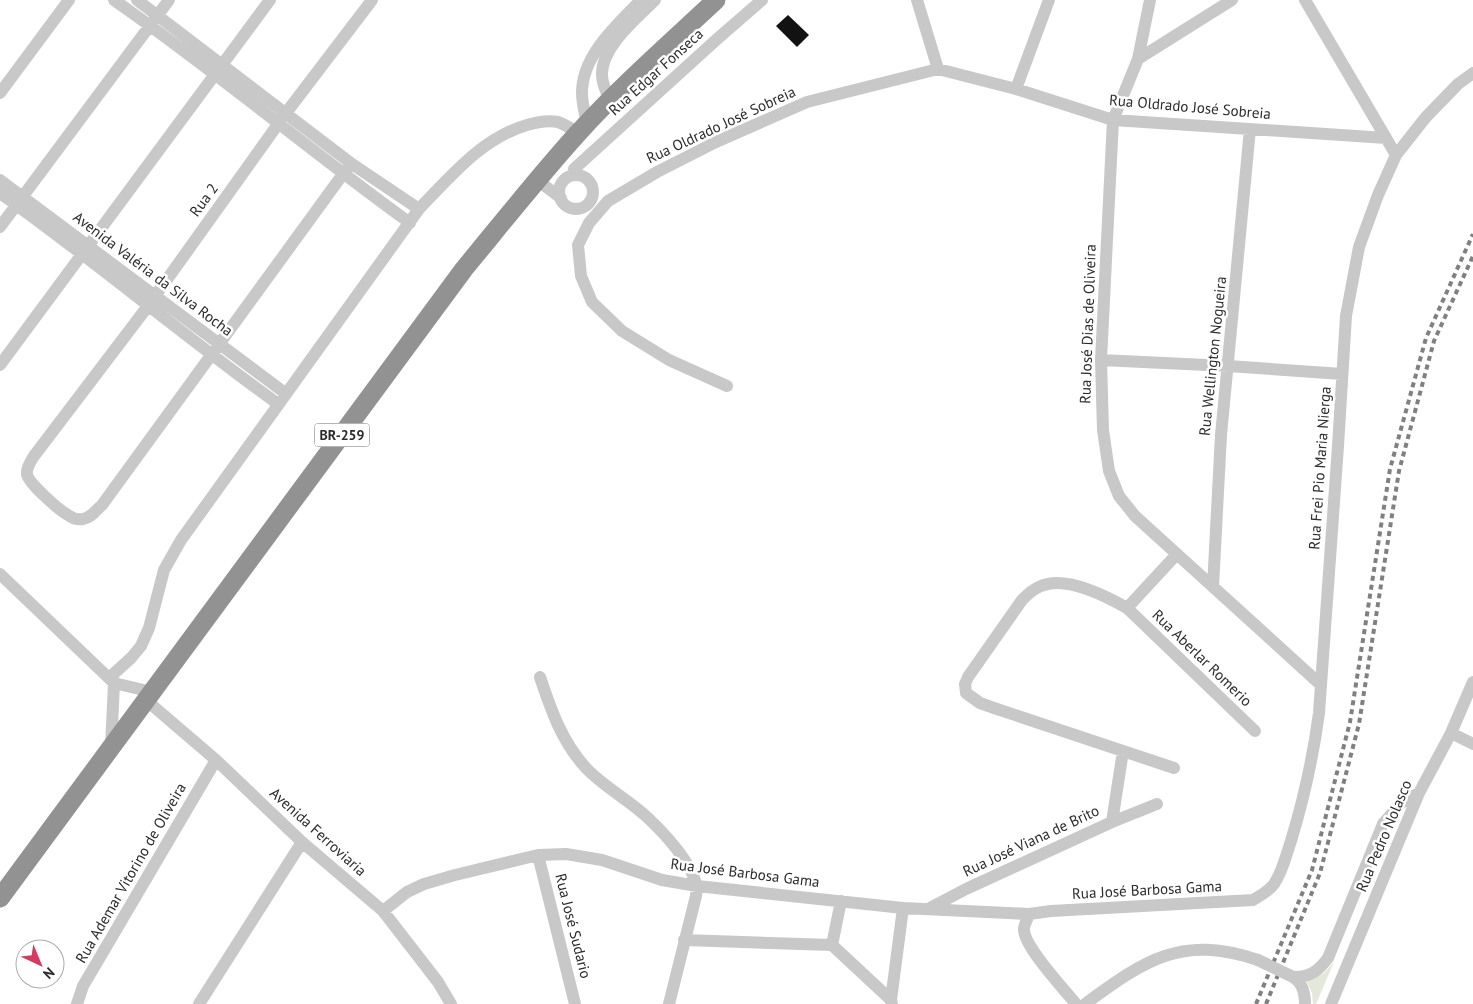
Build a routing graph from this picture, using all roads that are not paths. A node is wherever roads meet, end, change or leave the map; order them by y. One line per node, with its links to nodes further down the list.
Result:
1 (69, 0): 23 (street)
2 (114, 0): 16 (street)
3 (137, 0): 16 (street)
4 (169, 0): 16 (street)
5 (270, 0): 18 (street)
6 (372, 0): 25 (street, Rua 2)
7 (641, 0): 27 (street)
8 (655, 0): 24 (street)
9 (716, 0): 24 (highway, BR-259)
10 (762, 0): 33 (street, Rua Edgar Fonseca)
11 (917, 0): 19 (street)
12 (1049, 0): 22 (street)
13 (1150, 0): 17 (street, Rua José Dias de Oliveira)
14 (1232, 0): 17 (street)
15 (1305, 0): 29 (street)
16 (154, 20): 18 (street); 21 (street); 40 (street)
17 (1138, 59): 26 (street, Rua José Dias de Oliveira)
18 (222, 65): 21 (street); 25 (street)
19 (938, 69): 22 (street, Rua Oldrado José Sobreia); 41 (street, Rua Oldrado José Sobreia)
20 (1473, 73): 30 (street, Rua Frei Pio Maria Nierga)
21 (215, 75): 25 (street); 47 (street)
22 (1016, 89): 26 (street, Rua Oldrado José Sobreia)
23 (0, 93)
24 (610, 100): 27 (highway, BR-259)
25 (283, 117): 32 (street); 34 (street); 48 (street, Rua 2)
26 (1113, 120): 28 (street, Rua Oldrado José Sobreia); 51 (street, Rua José Dias de Oliveira)
27 (582, 128): 31 (highway, BR-259); 43 (street)
28 (1250, 129): 29 (street, Rua Oldrado José Sobreia); 53 (street, Rua Wellington Nogueira)
29 (1386, 138): 30 (street)
30 (1396, 155): 54 (street, Rua Frei Pio Maria Nierga)
31 (558, 157): 33 (street); 36 (highway, BR-259)
32 (352, 164): 34 (street); 43 (street)
33 (577, 172): 37 (street); 39 (street)
34 (343, 174): 44 (street); 49 (street)
35 (0, 180): 40 (street, Avenida Valéria da Silva Rocha)
36 (537, 180): 39 (street); 66 (highway, BR-259)
37 (593, 187): 41 (street); 42 (street)
38 (0, 193): 40 (street, Avenida Valéria da Silva Rocha)
39 (561, 198): 42 (street)
40 (19, 201): 46 (street); 47 (street, Avenida Valéria da Silva Rocha)
41 (608, 201): 45 (street, Rua Oldrado José Sobreia)
42 (572, 208): 45 (street)
43 (419, 209): 44 (street)
44 (410, 223): 56 (street)
45 (589, 223): 55 (street, Rua Oldrado José Sobreia)
46 (0, 227)
47 (85, 250): 48 (street, Avenida Valéria da Silva Rocha); 52 (street)
48 (151, 301): 49 (street, Avenida Valéria da Silva Rocha); 50 (street, Avenida Valéria da Silva Rocha); 50 (street, Rua 2)
49 (219, 344): 50 (street); 56 (street, Avenida Valéria da Silva Rocha)
50 (211, 355): 57 (street, Avenida Valéria da Silva Rocha)
51 (1101, 360): 53 (street); 58 (street, Rua José Dias de Oliveira)
52 (0, 365)
53 (1228, 366): 54 (street); 60 (street, Rua Wellington Nogueira)
54 (1342, 374): 65 (street, Rua Frei Pio Maria Nierga)
55 (727, 386)
56 (286, 393): 57 (street)
57 (278, 404): 63 (street)
58 (1176, 554): 60 (street, Rua José Dias de Oliveira); 61 (street)
59 (0, 574): 63 (street)
60 (1213, 587): 65 (street, Rua José Dias de Oliveira)
61 (1127, 608): 67 (street, Rua Aberlar Romerio); 71 (street, Rua Aberlar Romerio)
62 (540, 677): 79 (street)
63 (111, 680): 66 (street); 70 (street)
64 (1473, 682): 68 (street, Rua Pedro Nolasco)
65 (1321, 685): 80 (street, Rua Frei Pio Maria Nierga)
66 (149, 696): 70 (highway, BR-259); 72 (street, Avenida Ferroviaria)
67 (1255, 732)
68 (1451, 733): 69 (street); 74 (street, Rua Pedro Nolasco)
69 (1473, 744)
70 (111, 748): 81 (highway, BR-259)
71 (1123, 751): 73 (street); 76 (street, Rua José Viana de Brito)
72 (216, 760): 77 (street, Avenida Ferroviaria); 92 (street, Rua Ademar Vitorino de Oliveira)
73 (1174, 768)
74 (1419, 793): 89 (street); 91 (street, Rua Pedro Nolasco)
75 (1156, 804): 76 (street)
76 (1112, 822): 84 (street, Rua José Viana de Brito)
77 (302, 842): 85 (street, Avenida Ferroviaria); 93 (street)
78 (538, 856): 79 (street, Rua José Barbosa Gama); 85 (street, Rua José Barbosa Gama); 95 (street, Rua José Sudario)
79 (697, 886): 82 (street, Rua José Barbosa Gama); 87 (street)
80 (1265, 894): 86 (street, Rua José Barbosa Gama)
81 (0, 898)
82 (841, 901): 83 (street, Rua José Barbosa Gama); 88 (street)
83 (903, 908): 84 (street, Rua José Barbosa Gama); 90 (street)
84 (928, 909): 86 (street, Rua José Barbosa Gama)
85 (383, 911): 94 (street, Avenida Ferroviaria)
86 (1029, 914): 97 (street)
87 (684, 940): 88 (street); 96 (street)
88 (832, 945): 90 (street)
89 (1292, 976): 98 (street, bridge); 99 (street)
90 (892, 1002)
91 (1333, 1003)
92 (77, 1004)
93 (199, 1004)
94 (451, 1004)
95 (575, 1004)
96 (669, 1004)
97 (1076, 1004)
98 (1085, 1004)
99 (1305, 1004)

